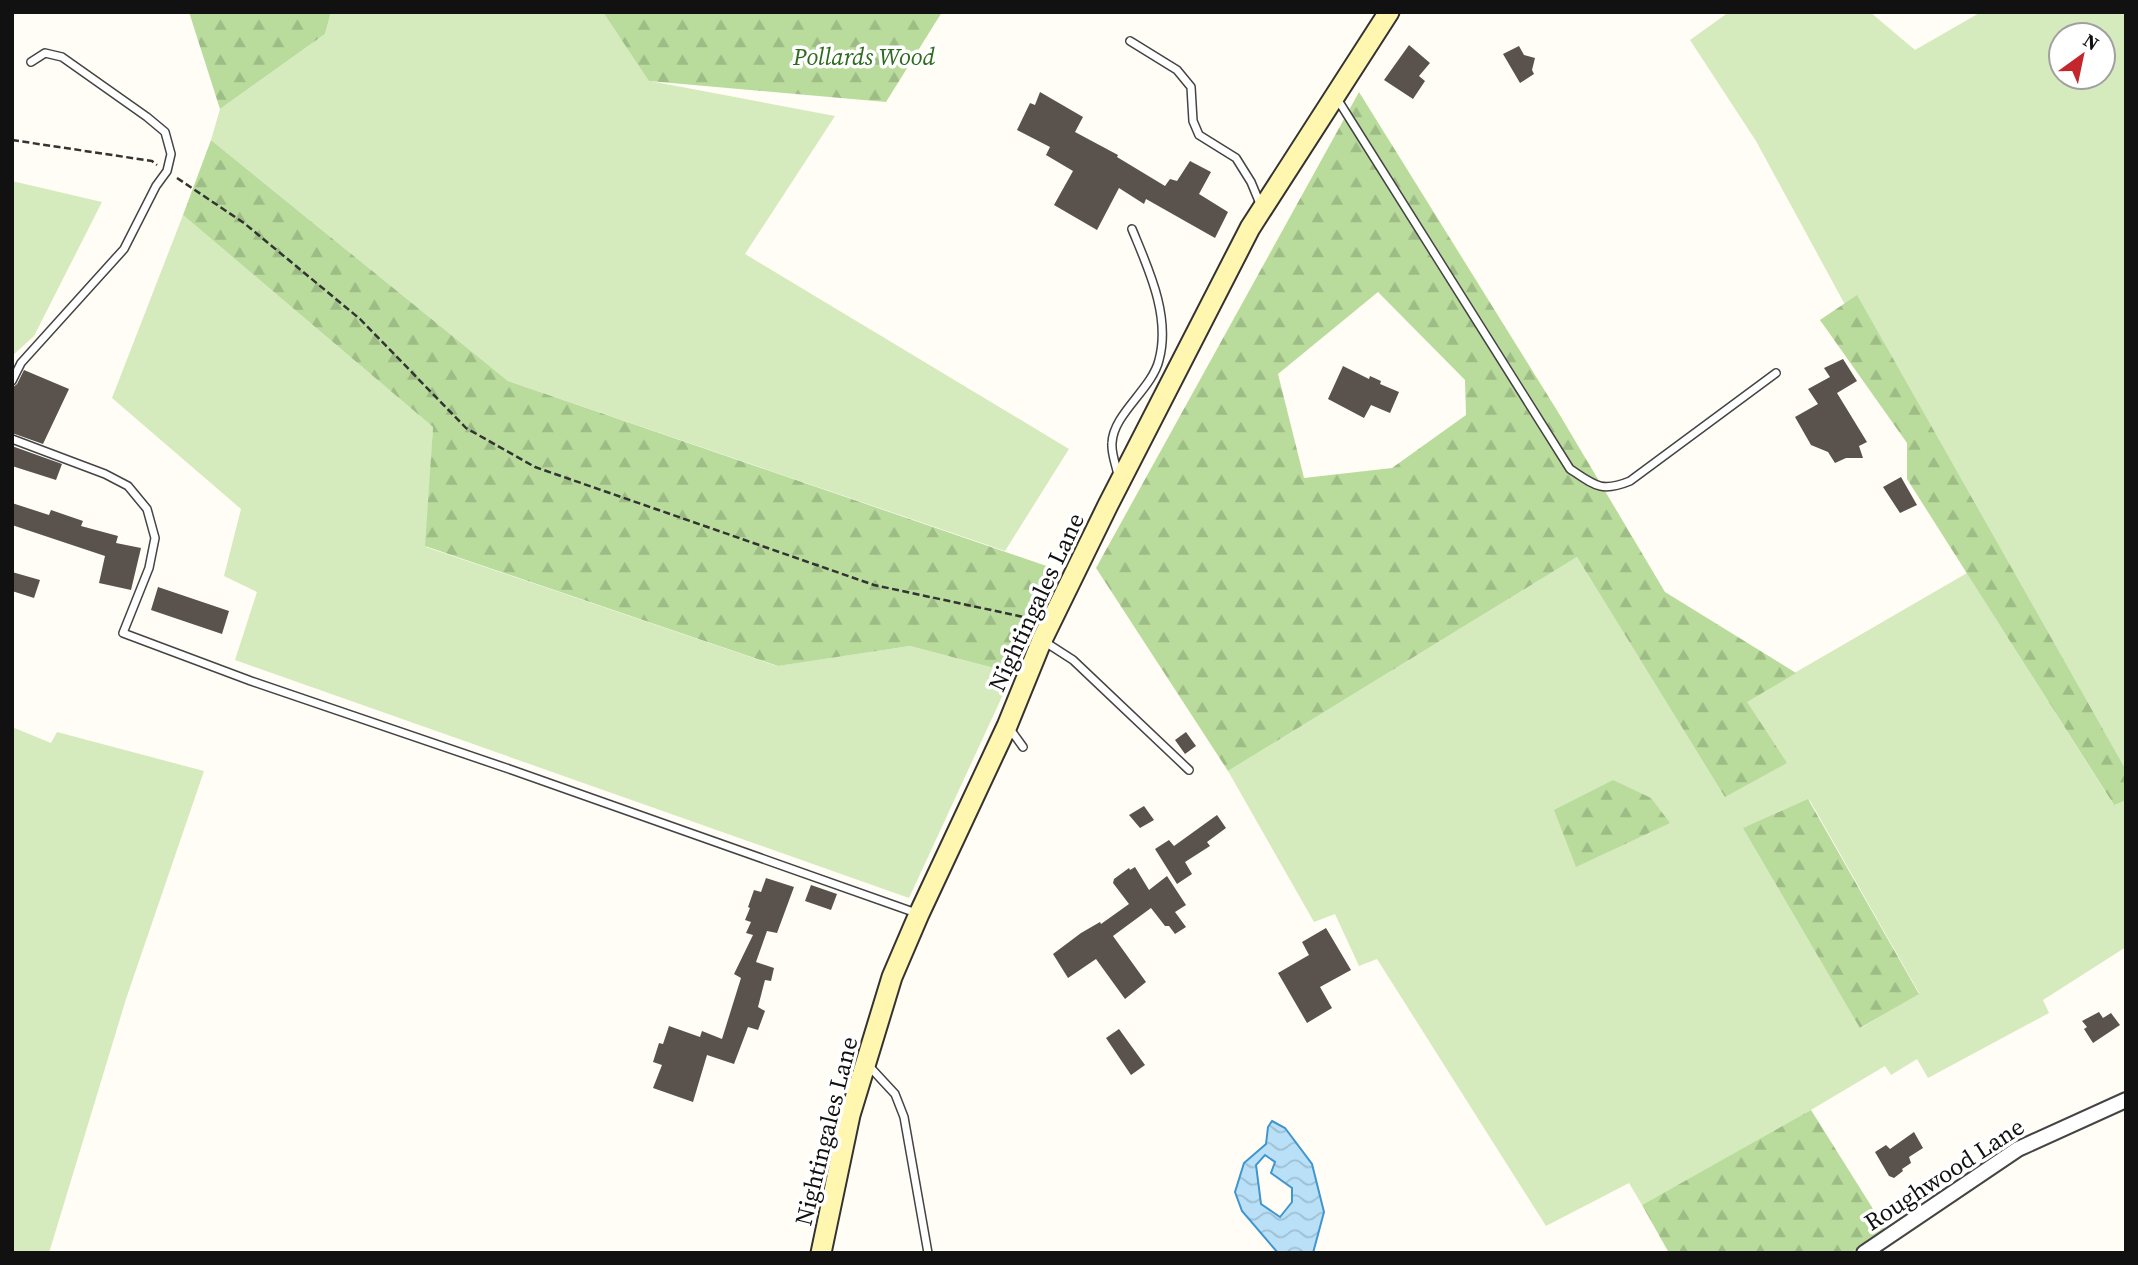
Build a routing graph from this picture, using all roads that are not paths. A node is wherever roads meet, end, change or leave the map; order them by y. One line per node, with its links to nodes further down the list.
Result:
1 (1389, 12): 4 (main road, Nightingales Lane)
2 (1130, 41): 5 (lane)
3 (31, 62): 8 (lane)
4 (1335, 96): 5 (main road, Nightingales Lane); 7 (lane)
5 (1262, 210): 10 (main road, Nightingales Lane)
6 (1132, 229): 10 (lane)
7 (1776, 373)
8 (12, 380)
9 (12, 439): 15 (lane)
10 (1119, 483): 11 (main road, Nightingales Lane)
11 (1040, 630): 12 (main road, Nightingales Lane); 14 (lane)
12 (1007, 726): 13 (lane); 15 (main road, Nightingales Lane)
13 (1023, 747)
14 (1189, 770)
15 (919, 914): 16 (main road, Nightingales Lane)
16 (866, 1063): 18 (main road, Nightingales Lane); 19 (lane)
17 (2126, 1100): 20 (street, Roughwood Lane)
18 (821, 1253)
19 (928, 1253)
20 (1864, 1253)

